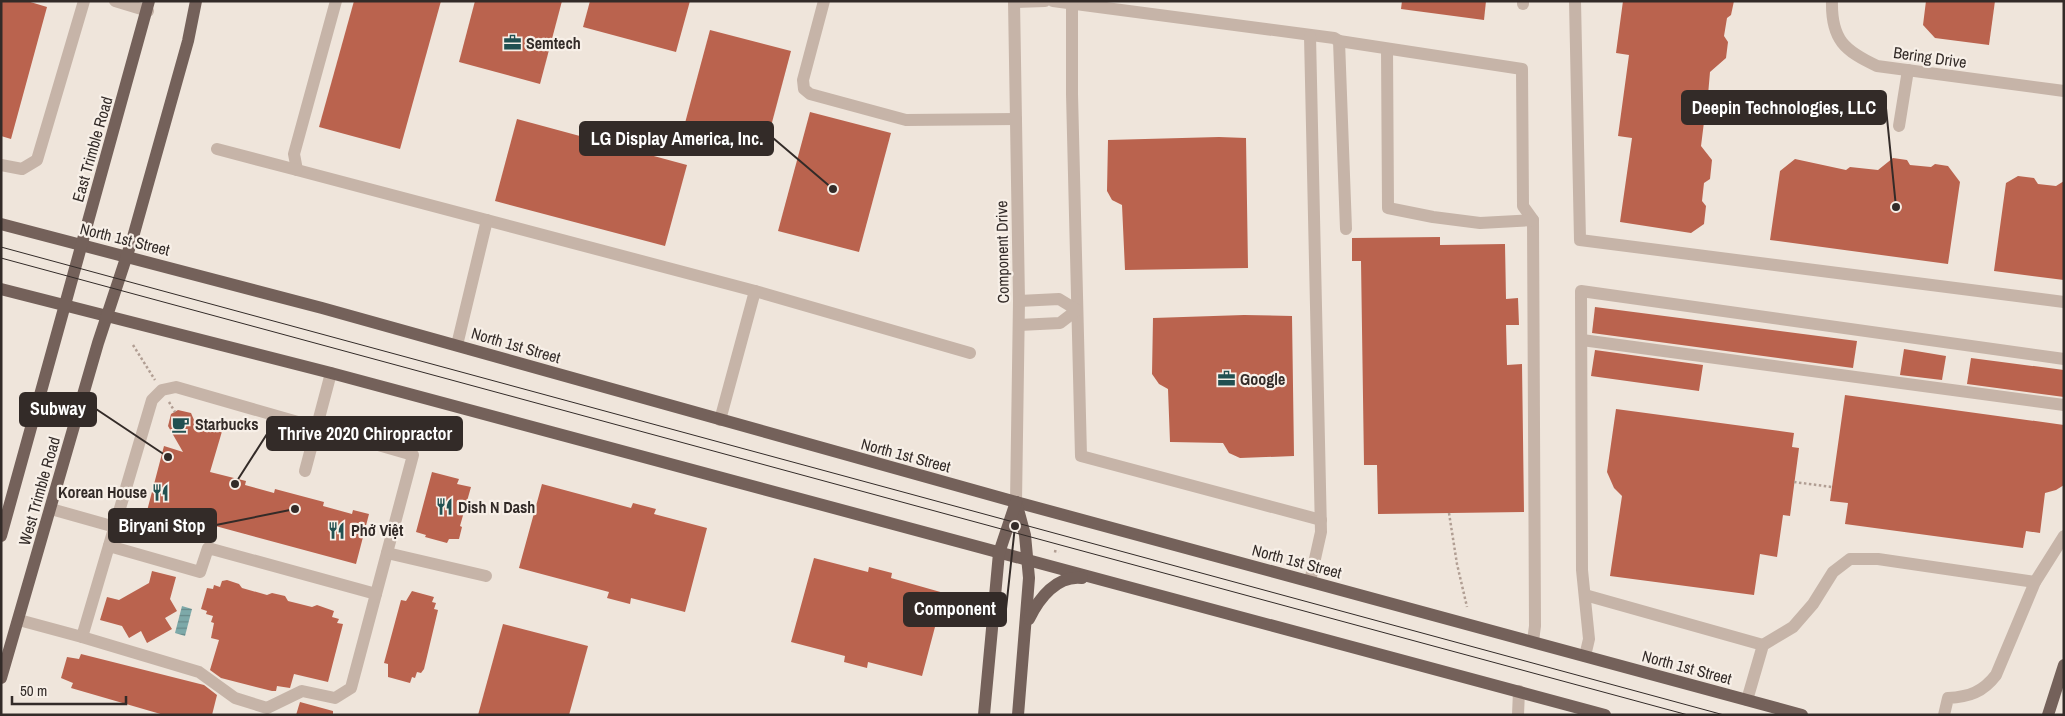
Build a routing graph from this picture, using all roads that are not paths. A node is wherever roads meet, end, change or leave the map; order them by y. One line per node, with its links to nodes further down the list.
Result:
1 (84, 1): 21 (street)
2 (115, 1): 11 (street)
3 (196, 1): 28 (main road)
4 (336, 1): 22 (street)
5 (824, 1): 18 (street)
6 (1045, 1): 10 (street)
7 (1053, 1): 12 (street)
8 (1575, 1): 32 (street)
9 (1832, 1): 16 (street, Bering Drive)
10 (1014, 2): 18 (street, Component Drive)
11 (148, 6): 27 (main road, East Trimble Road)
12 (1072, 6): 13 (street); 34 (street)
13 (1310, 36): 14 (street); 48 (street)
14 (1339, 41): 15 (street); 26 (street)
15 (1387, 49): 24 (street); 24 (street)
16 (1908, 70): 17 (street, Bering Drive); 19 (street)
17 (2064, 91)
18 (1016, 119): 31 (street, Component Drive)
19 (1899, 126)
20 (218, 149): 22 (street)
21 (1, 165)
22 (297, 170): 23 (street)
23 (487, 220): 30 (street); 38 (street)
24 (1533, 220): 65 (street)
25 (1, 224): 27 (main road, North 1st Street)
26 (1346, 229)
27 (82, 245): 28 (main road, North 1st Street); 33 (main road, East Trimble Road)
28 (128, 256): 35 (main road, West Trimble Road); 38 (main road, North 1st Street)
29 (1, 289): 33 (main road)
30 (755, 291): 39 (street); 43 (street)
31 (1019, 301): 34 (street); 36 (street, Component Drive)
32 (2064, 302)
33 (65, 306): 35 (main road); 50 (main road, West Trimble Road)
34 (1077, 310): 36 (street); 48 (street)
35 (107, 316): 41 (main road); 47 (main road, West Trimble Road)
36 (1019, 325): 46 (street, Component Drive)
37 (1582, 340): 40 (street); 42 (street); 61 (street)
38 (457, 345): 43 (main road, North 1st Street)
39 (970, 353)
40 (2064, 359)
41 (330, 373): 44 (street); 54 (main road)
42 (2064, 405)
43 (720, 420): 46 (main road, North 1st Street)
44 (316, 429): 45 (street); 49 (street); 53 (street)
45 (306, 472)
46 (1016, 502): 54 (main road, Component Drive); 55 (main road, Component Drive); 57 (main road, North 1st Street)
47 (51, 509): 49 (street); 62 (main road, West Trimble Road)
48 (1321, 520): 57 (street)
49 (115, 527): 52 (street)
50 (1, 536)
51 (2064, 536): 59 (street)
52 (109, 546): 60 (street); 64 (street)
53 (387, 553): 56 (street); 60 (street)
54 (999, 553): 55 (main road); 72 (main road, Component Drive)
55 (1029, 560): 58 (main road); 63 (main road, Component Drive)
56 (486, 576)
57 (1310, 581): 65 (main road, North 1st Street)
58 (1109, 582): 63 (main road); 70 (main road)
59 (2035, 582): 66 (street); 77 (street)
60 (376, 594): 64 (street)
61 (1585, 595): 66 (street); 67 (street)
62 (18, 620): 64 (street); 69 (main road, West Trimble Road)
63 (1026, 628): 73 (main road, Component Drive)
64 (82, 637)
65 (1533, 641): 67 (main road, North 1st Street)
66 (1763, 645): 71 (street)
67 (1585, 656): 71 (main road, North 1st Street)
68 (2064, 665): 78 (main road)
69 (1, 678)
70 (1519, 691): 74 (street); 75 (main road)
71 (1747, 700): 76 (main road, North 1st Street)
72 (984, 715)
73 (1018, 715)
74 (1518, 715)
75 (1605, 715)
76 (1802, 715)
77 (1944, 715)
78 (2048, 715)

